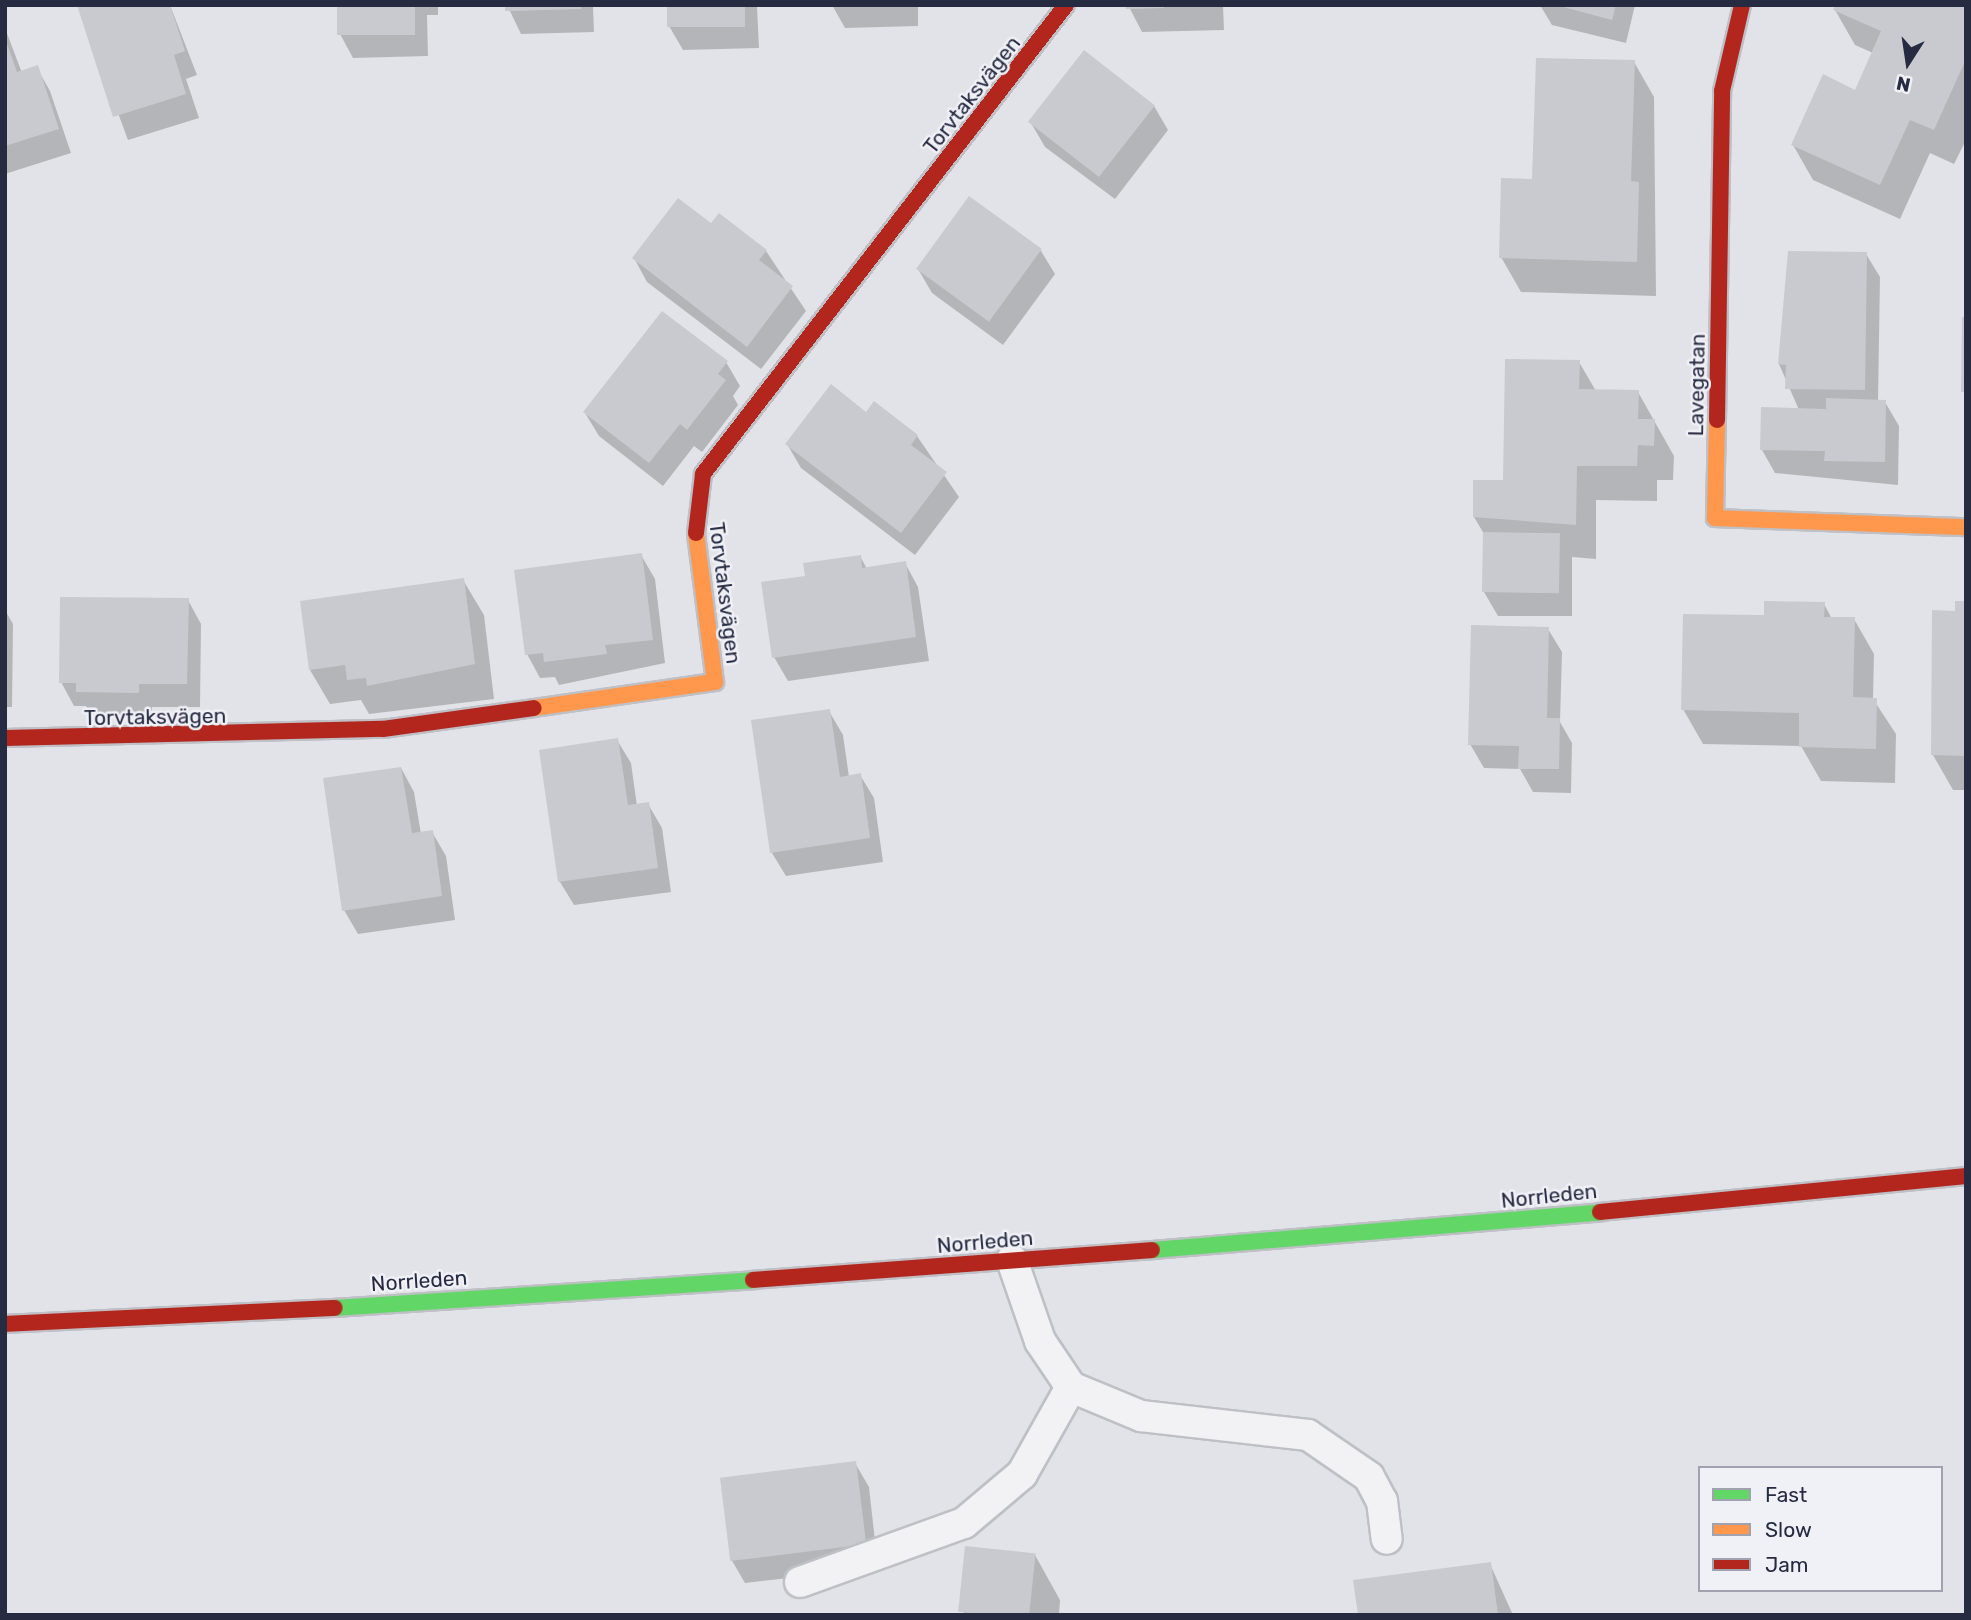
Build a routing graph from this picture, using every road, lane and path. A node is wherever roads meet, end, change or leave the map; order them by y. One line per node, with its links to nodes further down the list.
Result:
1 (1066, 5): 4 (street, Torvtaksvägen)
2 (1742, 5): 3 (street, Lavegatan)
3 (1966, 527)
4 (5, 738)
5 (1966, 1176): 6 (street, Norrleden)
6 (1012, 1260): 7 (street, Norrleden); 8 (lane)
7 (5, 1324)
8 (1071, 1387): 9 (lane); 10 (lane)
9 (1387, 1539)
10 (800, 1582)

